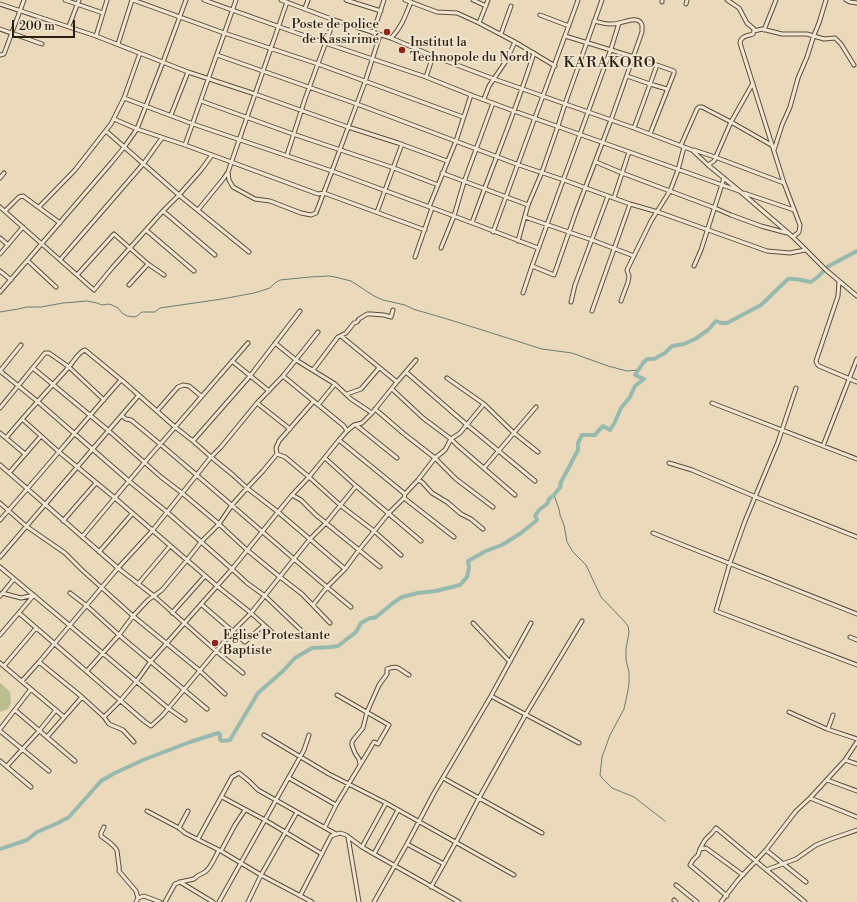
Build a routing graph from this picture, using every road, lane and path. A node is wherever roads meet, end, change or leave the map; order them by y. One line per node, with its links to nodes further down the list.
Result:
1 (24, 0): 31 (street)
2 (65, 0): 26 (street)
3 (79, 0): 26 (street)
4 (107, 0): 33 (street)
5 (132, 0): 35 (street); 59 (street)
6 (186, 0): 35 (street)
7 (204, 0): 30 (street)
8 (236, 0): 30 (street)
9 (281, 0): 23 (street)
10 (308, 0): 29 (street)
11 (346, 0): 32 (street)
12 (384, 0): 32 (street)
13 (405, 0): 22 (street)
14 (472, 0): 27 (street)
15 (488, 0): 27 (street)
16 (578, 0): 42 (street)
17 (602, 0): 37 (street)
18 (727, 0): 45 (street)
19 (776, 0): 44 (street)
20 (826, 0): 51 (street)
21 (846, 0): 24 (street)
22 (411, 1): 38 (street); 54 (street)
23 (287, 2): 29 (street); 41 (street)
24 (857, 3)
25 (0, 4): 31 (street)
26 (77, 4): 33 (street); 40 (street)
27 (486, 6): 38 (street)
28 (511, 6): 49 (street)
29 (305, 8): 36 (street)
30 (232, 10): 41 (street); 47 (street)
31 (20, 11): 40 (street); 46 (street)
32 (380, 11): 48 (street)
33 (103, 13): 52 (street)
34 (540, 15): 42 (street)
35 (180, 16): 47 (street); 69 (street)
36 (334, 20): 48 (street); 57 (street)
37 (594, 21): 39 (street); 56 (street)
38 (479, 23): 49 (street)
39 (619, 23): 61 (street); 67 (street)
40 (69, 26): 52 (street)
41 (279, 26): 57 (street); 60 (street)
42 (569, 26): 53 (street)
43 (0, 29): 46 (street)
44 (764, 30): 45 (street); 51 (street)
45 (754, 31): 81 (street)
46 (12, 33): 58 (street); 64 (street)
47 (224, 33): 60 (street); 65 (street)
48 (373, 33): 50 (street)
49 (501, 34): 55 (street)
50 (380, 35): 54 (street); 68 (street)
51 (814, 35): 72 (street); 124 (street)
52 (96, 36): 59 (street)
53 (565, 36): 56 (street); 73 (street)
54 (391, 38): 66 (street)
55 (515, 42): 63 (street); 79 (street)
56 (587, 42): 61 (street); 94 (street)
57 (325, 43): 68 (street); 70 (street)
58 (42, 44)
59 (118, 44): 62 (street)
60 (272, 49): 70 (street); 74 (street)
61 (611, 49): 67 (street); 98 (street)
62 (140, 53): 69 (street); 89 (street)
63 (534, 53): 73 (street); 85 (street)
64 (0, 55)
65 (217, 55): 74 (street); 78 (street)
66 (433, 56): 77 (street); 79 (street)
67 (634, 57): 71 (street); 76 (street)
68 (373, 59): 77 (street); 80 (street)
69 (164, 62): 75 (street); 95 (street)
70 (318, 64): 80 (street); 83 (street)
71 (657, 65): 82 (street); 84 (street)
72 (854, 65)
73 (555, 66): 88 (street)
74 (264, 71): 83 (street); 86 (street)
75 (188, 72): 78 (street); 99 (street)
76 (627, 76): 82 (street); 104 (street)
77 (426, 77): 87 (street)
78 (209, 78): 86 (street); 91 (street)
79 (494, 79): 85 (street); 90 (street)
80 (365, 82): 93 (street); 101 (street)
81 (753, 83): 105 (street); 124 (street)
82 (650, 84): 84 (street); 109 (street)
83 (309, 88): 93 (street); 96 (street)
84 (667, 88): 114 (street)
85 (523, 89): 88 (street); 97 (street)
86 (255, 94): 96 (street); 100 (street)
87 (471, 95): 90 (street); 101 (street)
88 (544, 96): 94 (street); 102 (street)
89 (124, 98): 95 (street); 103 (street)
90 (484, 99): 92 (street)
91 (201, 101): 100 (street); 106 (street)
92 (494, 103): 97 (street); 123 (street)
93 (357, 104): 108 (street); 117 (street)
94 (565, 104): 98 (street); 107 (street)
95 (145, 106): 99 (street); 110 (street)
96 (301, 111): 108 (street); 112 (street)
97 (514, 111): 102 (street); 130 (street)
98 (588, 111): 104 (street); 113 (street)
99 (170, 115): 106 (street)
100 (247, 117): 112 (street); 116 (street)
101 (463, 117): 117 (street)
102 (535, 118): 107 (street); 136 (street)
103 (114, 119): 110 (street); 111 (street)
104 (611, 120): 109 (street); 118 (street)
105 (731, 122): 122 (street); 124 (street); 131 (street)
106 (193, 124): 116 (street); 120 (street)
107 (558, 126): 113 (street); 142 (street)
108 (348, 127): 119 (street); 125 (street)
109 (634, 128): 114 (street)
110 (137, 129): 115 (street); 121 (street)
111 (106, 131): 121 (street); 166 (street)
112 (293, 134): 125 (street); 129 (street)
113 (580, 134): 118 (street); 148 (street)
114 (650, 134): 122 (street)
115 (162, 138): 120 (street); 135 (street)
116 (239, 140): 129 (street); 133 (street)
117 (456, 141): 123 (street); 132 (street)
118 (603, 142): 127 (street); 134 (street)
119 (402, 144): 132 (street); 138 (street)
120 (185, 145): 128 (street)
121 (125, 146): 135 (street); 177 (street)
122 (682, 146): 126 (street); 139 (street)
123 (476, 148): 130 (street); 149 (street)
124 (773, 148): 150 (street)
125 (340, 150): 138 (street); 140 (street)
126 (692, 150): 131 (street); 137 (street)
127 (629, 152): 139 (street); 145 (street)
128 (212, 155): 133 (street); 159 (street)
129 (287, 155): 140 (street)
130 (497, 156): 136 (street); 153 (street)
131 (715, 157): 137 (street); 150 (street)
132 (447, 161): 144 (street)
133 (231, 162): 141 (street); 157 (street)
134 (596, 162): 145 (street); 154 (street)
135 (144, 163): 159 (street); 203 (street)
136 (519, 165): 142 (street); 160 (street)
137 (708, 165): 147 (street)
138 (394, 168): 151 (street); 155 (street)
139 (678, 170): 152 (street); 156 (street)
140 (332, 171): 155 (street); 157 (street)
141 (228, 172): 157 (street); 169 (street)
142 (542, 172): 148 (street); 164 (street)
143 (4, 173): 146 (street)
144 (442, 173): 149 (street); 151 (street)
145 (622, 174): 156 (street); 162 (street)
146 (0, 178)
147 (724, 178): 152 (street); 158 (street)
148 (564, 180): 154 (street); 179 (street)
149 (464, 182): 153 (street); 175 (street)
150 (784, 183): 170 (street)
151 (438, 185): 167 (street)
152 (722, 185): 158 (street); 168 (street)
153 (484, 188): 160 (street); 178 (street)
154 (586, 188): 161 (street); 185 (street)
155 (385, 190): 167 (street); 173 (street)
156 (670, 191): 168 (street); 174 (street)
157 (324, 193): 173 (street)
158 (742, 193): 170 (street); 186 (street)
159 (180, 195): 169 (street); 172 (street)
160 (506, 196): 164 (street); 184 (street)
161 (608, 196): 162 (street); 189 (street)
162 (614, 198): 163 (street)
163 (630, 204): 174 (street); 196 (street)
164 (528, 205): 176 (street)
165 (0, 207): 171 (street)
166 (39, 207): 171 (street); 177 (street)
167 (431, 207): 175 (street); 182 (street)
168 (715, 208): 183 (street); 186 (street)
169 (198, 210): 198 (street)
170 (794, 210): 187 (street)
171 (5, 211): 180 (street)
172 (163, 211): 181 (street); 200 (street)
173 (377, 212): 182 (street)
174 (658, 212): 183 (street); 201 (street)
175 (454, 216): 178 (street); 194 (street)
176 (525, 216): 179 (street); 190 (street)
177 (60, 223): 191 (street)
178 (472, 223): 184 (street)
179 (547, 224): 185 (street); 195 (street)
180 (23, 227): 191 (street); 192 (street)
181 (146, 230): 193 (street); 209 (street)
182 (424, 230): 202 (street)
183 (707, 230): 197 (street); 207 (street)
184 (493, 232): 190 (street)
185 (570, 232): 189 (street); 206 (street)
186 (788, 234): 187 (street)
187 (793, 237): 197 (street)
188 (0, 238): 192 (street)
189 (592, 240): 196 (street); 220 (street)
190 (518, 241): 195 (street)
191 (42, 244): 203 (street); 204 (street)
192 (8, 245): 199 (street)
193 (130, 248): 205 (street); 210 (street); 210 (street)
194 (442, 248)
195 (538, 248): 206 (street)
196 (614, 248): 201 (street); 222 (street)
197 (805, 250): 213 (street)
198 (249, 252)
199 (0, 254)
200 (215, 255)
201 (634, 256): 219 (street)
202 (415, 257)
203 (60, 260): 210 (street)
204 (28, 261): 212 (street); 215 (street)
205 (148, 264): 211 (street); 214 (street)
206 (532, 266): 217 (street)
207 (694, 266)
208 (0, 271): 212 (street)
209 (194, 271)
210 (77, 275)
211 (164, 275)
212 (11, 280): 216 (street)
213 (839, 282): 218 (street); 242 (street)
214 (129, 285)
215 (56, 287)
216 (0, 292)
217 (523, 293)
218 (857, 296)
219 (621, 301)
220 (572, 302)
221 (393, 310): 225 (street)
222 (592, 311)
223 (300, 312): 227 (street)
224 (318, 332): 230 (street)
225 (341, 336): 235 (street); 236 (street)
226 (248, 343): 232 (street)
227 (275, 343): 230 (street); 239 (street)
228 (21, 345): 237 (street)
229 (857, 359): 242 (street)
230 (296, 360): 236 (street); 240 (street)
231 (416, 360): 238 (street)
232 (232, 361): 239 (street); 254 (street)
233 (69, 367): 234 (street); 243 (street); 246 (street); 255 (street)
234 (33, 368): 246 (street); 248 (street)
235 (379, 368): 244 (street); 252 (street)
236 (313, 370): 247 (street)
237 (0, 371): 248 (street)
238 (406, 372): 244 (street); 270 (street)
239 (250, 376): 251 (street); 286 (street)
240 (283, 376): 251 (street); 257 (street)
241 (447, 378): 260 (street)
242 (849, 379): 245 (street); 288 (street)
243 (121, 380): 253 (street); 255 (street)
244 (397, 382): 250 (street)
245 (857, 382)
246 (53, 384): 256 (street); 267 (street)
247 (335, 384): 252 (street); 261 (street)
248 (18, 386): 256 (street); 262 (street)
249 (796, 388): 276 (street)
250 (392, 389): 264 (street); 284 (street)
251 (269, 391): 258 (street)
252 (347, 394): 266 (street)
253 (139, 395): 265 (street); 268 (street)
254 (201, 396): 265 (street); 273 (street)
255 (104, 400): 267 (street)
256 (37, 401): 269 (street); 280 (street)
257 (313, 402): 261 (street); 275 (street)
258 (257, 403): 275 (street); 295 (street)
259 (712, 403): 276 (street)
260 (484, 404): 270 (street); 281 (street)
261 (318, 405): 272 (street)
262 (0, 408)
263 (536, 408): 281 (street)
264 (375, 409): 266 (street); 298 (street)
265 (157, 411): 273 (street)
266 (372, 413): 271 (street)
267 (90, 416): 277 (street); 280 (street)
268 (122, 416): 277 (street); 287 (street)
269 (22, 419): 282 (street); 283 (street)
270 (466, 424): 284 (street); 290 (street)
271 (356, 425): 274 (street); 297 (street)
272 (344, 426): 274 (street); 278 (street)
273 (175, 427): 286 (street); 287 (street)
274 (351, 428): 278 (street)
275 (290, 430): 294 (street)
276 (781, 430): 288 (street); 319 (street)
277 (108, 431): 289 (street); 300 (street)
278 (347, 431): 285 (street)
279 (0, 433): 283 (street)
280 (74, 433): 289 (street); 291 (street)
281 (514, 433): 290 (street); 292 (street)
282 (41, 436): 291 (street); 293 (street)
283 (6, 438): 293 (street)
284 (451, 439): 298 (street); 304 (street)
285 (339, 440): 296 (street); 316 (street)
286 (193, 441): 295 (street)
287 (160, 444): 300 (street); 306 (street)
288 (823, 446): 299 (street)
289 (93, 449): 303 (street); 309 (street)
290 (498, 451): 304 (street); 310 (street)
291 (59, 452): 303 (street); 314 (street)
292 (538, 452)
293 (25, 454): 305 (street)
294 (277, 454): 307 (street); 313 (street)
295 (211, 457): 306 (street); 313 (street)
296 (325, 458): 307 (street); 312 (street)
297 (397, 458)
298 (435, 458): 308 (street); 326 (street)
299 (857, 459)
300 (144, 463): 309 (street); 315 (street)
301 (669, 463): 319 (street)
302 (0, 465): 305 (street)
303 (77, 467): 311 (street); 323 (street)
304 (484, 468): 318 (street)
305 (9, 473): 314 (street)
306 (196, 475): 315 (street); 324 (street)
307 (309, 477): 317 (street); 325 (street)
308 (418, 480): 316 (street); 337 (street)
309 (129, 481): 320 (street); 328 (street)
310 (535, 481)
311 (96, 482): 320 (street); 333 (street)
312 (356, 486): 325 (street); 331 (street)
313 (247, 488): 324 (street); 329 (street)
314 (28, 489): 323 (street); 327 (street)
315 (182, 493): 328 (street); 335 (street)
316 (405, 494): 321 (street)
317 (292, 495): 329 (street); 334 (street)
318 (515, 495)
319 (756, 497): 344 (street); 356 (street)
320 (115, 498): 330 (street); 342 (street)
321 (404, 498): 331 (street); 343 (street)
322 (0, 503): 327 (street)
323 (45, 505): 333 (street); 336 (street)
324 (232, 505): 335 (street); 340 (street)
325 (340, 505): 334 (street); 339 (street)
326 (493, 507)
327 (8, 511): 332 (street); 336 (street)
328 (167, 512): 338 (street); 347 (street)
329 (278, 512): 340 (street); 345 (street)
330 (132, 514): 338 (street); 351 (street)
331 (388, 514): 339 (street); 346 (street)
332 (0, 520)
333 (63, 521): 342 (street)
334 (326, 523): 345 (street); 350 (street)
335 (219, 524): 347 (street); 349 (street)
336 (26, 526): 353 (street); 368 (street)
337 (483, 529)
338 (152, 531): 348 (street); 359 (street)
339 (374, 531): 350 (street); 352 (street)
340 (262, 532): 349 (street); 355 (street)
341 (653, 533): 356 (street)
342 (82, 537): 351 (street)
343 (454, 537)
344 (857, 537)
345 (310, 540): 355 (street); 361 (street)
346 (421, 541)
347 (201, 542): 354 (street); 360 (street)
348 (170, 546): 354 (street); 365 (street)
349 (247, 550): 360 (street); 363 (street)
350 (359, 550): 358 (street); 361 (street)
351 (100, 552): 359 (street)
352 (401, 555)
353 (0, 556)
354 (188, 560): 362 (street); 372 (street)
355 (294, 560): 363 (street); 367 (street)
356 (730, 563): 381 (street); 406 (street)
357 (0, 567): 364 (street)
358 (380, 567)
359 (118, 568): 365 (street); 368 (street)
360 (232, 568): 366 (street); 373 (street)
361 (345, 569): 367 (street)
362 (205, 576): 366 (street); 378 (street)
363 (280, 577): 373 (street); 375 (street)
364 (14, 579): 370 (street); 371 (street)
365 (138, 584): 372 (street)
366 (217, 586): 374 (street); 380 (street)
367 (327, 587): 375 (street); 377 (street)
368 (102, 588): 376 (street); 382 (street)
369 (70, 593): 376 (street)
370 (1, 595): 371 (street)
371 (34, 595): 379 (street); 388 (street)
372 (154, 596): 378 (street); 382 (street)
373 (265, 596): 380 (street); 393 (street)
374 (201, 604): 387 (street); 391 (street)
375 (313, 605): 384 (street)
376 (87, 606): 388 (street); 395 (street)
377 (352, 607)
378 (172, 612): 387 (street)
379 (19, 613): 390 (street); 394 (street)
380 (251, 613): 389 (street); 391 (street)
381 (857, 614)
382 (133, 616): 395 (street); 399 (street)
383 (582, 621): 427 (street)
384 (330, 622)
385 (473, 622): 404 (street)
386 (531, 622): 404 (street)
387 (184, 623): 399 (street); 400 (street)
388 (70, 625): 398 (street); 401 (street)
389 (264, 625): 391 (street); 392 (street)
390 (36, 628): 398 (street); 407 (street)
391 (233, 631): 400 (street)
392 (272, 632)
393 (304, 633)
394 (0, 635)
395 (119, 635): 401 (street); 402 (street)
396 (850, 637): 397 (street)
397 (857, 640)
398 (55, 644): 403 (street); 409 (street)
399 (167, 644): 402 (street); 408 (street)
400 (216, 651): 408 (street); 410 (street)
401 (102, 653): 409 (street); 413 (street)
402 (152, 661): 413 (street); 414 (street)
403 (39, 662): 412 (street); 419 (street)
404 (510, 662): 418 (street)
405 (0, 663): 407 (street)
406 (857, 665)
407 (4, 666): 412 (street)
408 (199, 670): 414 (street); 416 (street)
409 (87, 671): 420 (street)
410 (243, 673)
411 (410, 675): 425 (street)
412 (22, 681): 415 (street)
413 (136, 682): 420 (street); 421 (street)
414 (184, 689): 421 (street); 422 (street)
415 (31, 690): 423 (street); 424 (street)
416 (225, 694)
417 (337, 695): 425 (street)
418 (491, 696): 427 (street); 452 (street)
419 (82, 697): 429 (street); 430 (street)
420 (120, 700): 421 (street); 430 (street)
421 (168, 708): 431 (street)
422 (207, 708)
423 (15, 710): 433 (street); 434 (street)
424 (56, 710): 429 (street); 434 (street)
425 (367, 712): 447 (street); 447 (street)
426 (789, 712): 432 (street)
427 (526, 714): 441 (street); 458 (street)
428 (833, 716): 432 (street)
429 (64, 717): 437 (street)
430 (104, 717): 439 (street)
431 (185, 720)
432 (828, 729): 438 (street)
433 (0, 730): 442 (street)
434 (39, 731): 437 (street); 442 (street)
435 (264, 735): 443 (street)
436 (309, 735): 443 (street)
437 (47, 737): 446 (street)
438 (857, 739)
439 (134, 742)
440 (857, 742): 444 (street)
441 (579, 744)
442 (22, 750): 449 (street); 450 (street)
443 (301, 757): 451 (street); 454 (street)
444 (845, 760): 448 (street); 453 (street)
445 (0, 761): 449 (street)
446 (75, 761)
447 (360, 764): 454 (street)
448 (857, 764)
449 (7, 766): 455 (street)
450 (49, 771)
451 (289, 778): 460 (street); 462 (street)
452 (443, 778): 458 (street); 470 (street)
453 (827, 780): 456 (street); 459 (street)
454 (349, 784): 461 (street); 462 (street)
455 (31, 787)
456 (857, 791)
457 (222, 796): 460 (street); 463 (street); 479 (street)
458 (479, 798): 476 (street); 480 (street)
459 (810, 798): 468 (street); 485 (street)
460 (276, 801): 467 (street); 469 (street)
461 (386, 803): 464 (street); 482 (street)
462 (336, 805): 471 (street)
463 (245, 810): 469 (street); 484 (street)
464 (398, 810): 470 (street); 487 (street)
465 (147, 811): 473 (street)
466 (188, 811): 473 (street)
467 (297, 812): 471 (street); 475 (street)
468 (857, 817)
469 (265, 820): 475 (street); 489 (street)
470 (419, 821): 480 (street); 481 (street)
471 (325, 827): 477 (street)
472 (104, 828): 503 (street)
473 (179, 828): 479 (street)
474 (857, 830): 490 (street)
475 (285, 832): 486 (street); 496 (street)
476 (542, 833)
477 (336, 834): 478 (street); 486 (street)
478 (348, 836): 482 (street); 512 (street)
479 (198, 839): 484 (street)
480 (456, 842): 491 (street); 494 (street)
481 (407, 844): 491 (street); 492 (street)
482 (362, 847): 487 (street)
483 (700, 849): 488 (street); 495 (street); 502 (street)
484 (220, 850): 489 (street); 497 (street)
485 (766, 850): 488 (street); 490 (street)
486 (322, 854): 501 (street)
487 (374, 854): 492 (street)
488 (756, 861): 493 (street); 495 (street)
489 (241, 863): 496 (street); 509 (street)
490 (784, 863): 493 (street); 498 (street)
491 (444, 864): 500 (street)
492 (394, 866): 500 (street); 513 (street)
493 (766, 870): 517 (street)
494 (514, 875)
495 (743, 875): 502 (street)
496 (261, 876): 501 (street); 510 (street)
497 (180, 882): 507 (street); 508 (street)
498 (806, 882)
499 (676, 885): 515 (street)
500 (431, 887): 514 (street)
501 (300, 896): 504 (street)
502 (727, 896): 516 (street)
503 (138, 898): 505 (street); 506 (street)
504 (304, 900): 511 (street)
505 (136, 902)
506 (160, 902)
507 (165, 902)
508 (213, 902)
509 (219, 902)
510 (248, 902)
511 (312, 902)
512 (359, 902)
513 (374, 902)
514 (459, 902)
515 (697, 902)
516 (721, 902)
517 (806, 902)

